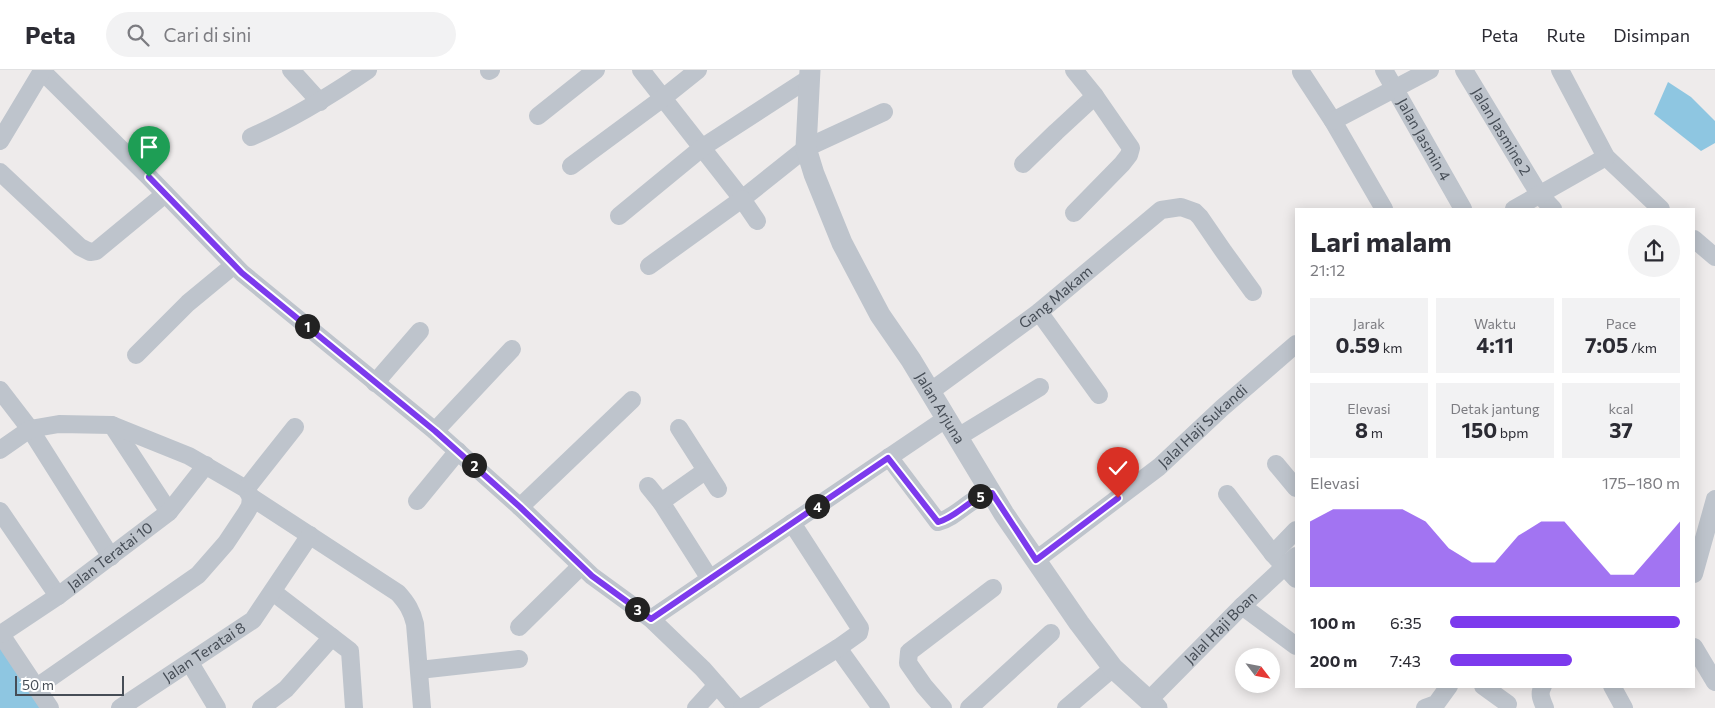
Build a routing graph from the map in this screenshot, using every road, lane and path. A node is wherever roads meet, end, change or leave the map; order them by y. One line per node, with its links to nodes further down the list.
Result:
1 (41, 70): 22 (street); 29 (street)
2 (291, 70): 17 (street)
3 (368, 70): 17 (street)
4 (596, 70): 19 (street)
5 (641, 70): 16 (street)
6 (698, 70): 16 (street)
7 (1074, 70): 15 (street)
8 (1384, 70): 14 (street, Jalan Jasmin 4)
9 (1430, 70): 14 (street)
10 (1464, 70): 30 (street, Jalan Jasmine 2)
11 (1560, 70): 25 (street)
12 (1301, 72): 20 (street)
13 (811, 74): 23 (street); 24 (street, Jalan Arjuna)
14 (1395, 89): 20 (street); 33 (street, Jalan Jasmin 4)
15 (1095, 96): 26 (street); 37 (street)
16 (663, 98): 23 (street); 27 (street)
17 (320, 102): 21 (street)
18 (884, 112): 24 (street)
19 (538, 116)
20 (1333, 121): 32 (street)
21 (250, 138)
22 (0, 142)
23 (703, 147): 31 (street); 38 (street)
24 (806, 148): 31 (street); 53 (street, Jalan Arjuna)
25 (1606, 157): 30 (street); 36 (street)
26 (1023, 164)
27 (570, 166)
28 (0, 172): 29 (street)
29 (165, 194): 42 (street)
30 (1539, 194): 34 (street); 35 (street, Jalan Jasmine 2)
31 (742, 199): 39 (street); 43 (street)
32 (1383, 208)
33 (1462, 208)
34 (1516, 208)
35 (1552, 208)
36 (1660, 208)
37 (1074, 214)
38 (619, 216)
39 (757, 221)
40 (1695, 240): 41 (street)
41 (1715, 257)
42 (234, 265): 49 (street); 50 (street)
43 (649, 266)
44 (1253, 292): 45 (street, Gang Makam)
45 (1038, 312): 53 (street, Gang Makam); 54 (street)
46 (420, 332): 50 (street)
47 (1295, 345): 87 (street, Jalal Haji Sukandi)
48 (512, 349): 61 (street)
49 (136, 355)
50 (375, 383): 61 (street)
51 (1040, 386): 62 (street)
52 (0, 390): 60 (street)
53 (931, 392): 56 (street, Jalan Arjuna)
54 (1099, 395)
55 (632, 400): 78 (street)
56 (947, 418): 62 (street, Jalan Arjuna); 65 (street)
57 (112, 424): 60 (street); 67 (street); 80 (street)
58 (296, 427): 72 (street)
59 (678, 428): 68 (street)
60 (30, 429): 63 (street); 86 (street)
61 (435, 431): 64 (street)
62 (958, 437): 73 (street, Jalan Arjuna)
63 (0, 450)
64 (458, 451): 76 (street); 78 (street)
65 (888, 458): 73 (street); 81 (street)
66 (1276, 464): 70 (street)
67 (206, 465): 72 (street); 80 (street, Jalan Teratai 10)
68 (705, 471): 71 (street); 77 (street)
69 (648, 486): 77 (street)
70 (1295, 487)
71 (718, 489)
72 (248, 493): 83 (street); 110 (street)
73 (992, 493): 87 (street, Jalan Arjuna)
74 (1227, 494): 85 (street)
75 (1715, 499): 84 (street)
76 (418, 501)
77 (661, 502): 91 (street)
78 (520, 507): 88 (street)
79 (0, 511): 94 (street)
80 (169, 512): 86 (street, Jalan Teratai 10)
81 (792, 523): 91 (street); 102 (street)
82 (1295, 531): 85 (street)
83 (310, 535): 93 (street, Jalan Teratai 8); 107 (street)
84 (1709, 545): 90 (street)
85 (1273, 554): 89 (street)
86 (111, 557): 94 (street, Jalan Teratai 10)
87 (1036, 560): 106 (street, Jalan Arjuna)
88 (581, 566): 96 (street); 97 (street)
89 (1292, 568): 95 (street, Jalal Haji Boan)
90 (1695, 572)
91 (710, 579): 96 (street)
92 (993, 588): 128 (street)
93 (273, 592): 100 (street); 105 (street, Jalan Teratai 8)
94 (58, 596): 99 (street, Jalan Teratai 10)
95 (1242, 606): 101 (street); 115 (street, Jalal Haji Boan)
96 (651, 619): 109 (street)
97 (519, 627)
98 (1052, 633): 129 (street)
99 (0, 634): 110 (street)
100 (332, 637): 121 (street); 122 (street)
101 (1295, 645)
102 (838, 648): 126 (street); 127 (street)
103 (1695, 649): 108 (street)
104 (519, 659): 107 (street)
105 (190, 662): 117 (street, Jalan Teratai 8); 120 (street)
106 (1114, 668): 115 (street, Jalan Arjuna); 130 (street)
107 (419, 670): 123 (street)
108 (1715, 682)
109 (717, 685): 124 (street); 125 (street)
110 (36, 687): 119 (street)
111 (1448, 688): 118 (street)
112 (1486, 688): 116 (street)
113 (1542, 688): 131 (street)
114 (1613, 688): 132 (street)
115 (1153, 704)
116 (1508, 704)
117 (130, 705)
118 (1435, 706)
119 (50, 708)
120 (217, 708)
121 (261, 708)
122 (354, 708)
123 (422, 708)
124 (696, 708)
125 (737, 708)
126 (742, 708)
127 (881, 708)
128 (943, 708)
129 (969, 708)
130 (1066, 708)
131 (1546, 708)
132 (1624, 708)

